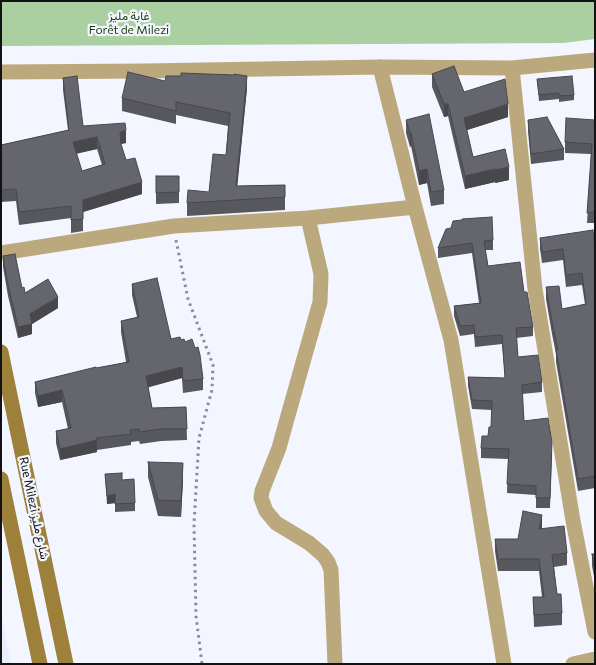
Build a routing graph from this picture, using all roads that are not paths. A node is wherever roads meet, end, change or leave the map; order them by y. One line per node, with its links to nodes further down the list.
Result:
1 (595, 60): 3 (street)
2 (380, 67): 3 (street); 4 (street); 5 (street)
3 (512, 68): 10 (street)
4 (1, 72)
5 (415, 207): 6 (street); 15 (street)
6 (308, 218): 7 (street); 14 (street)
7 (1, 253)
8 (1, 352): 13 (street, Rue Milezi شارع مليز)
9 (1, 479): 12 (street)
10 (595, 632)
11 (595, 659): 16 (street)
12 (40, 664)
13 (66, 664)
14 (335, 664)
15 (504, 664)
16 (573, 664)

